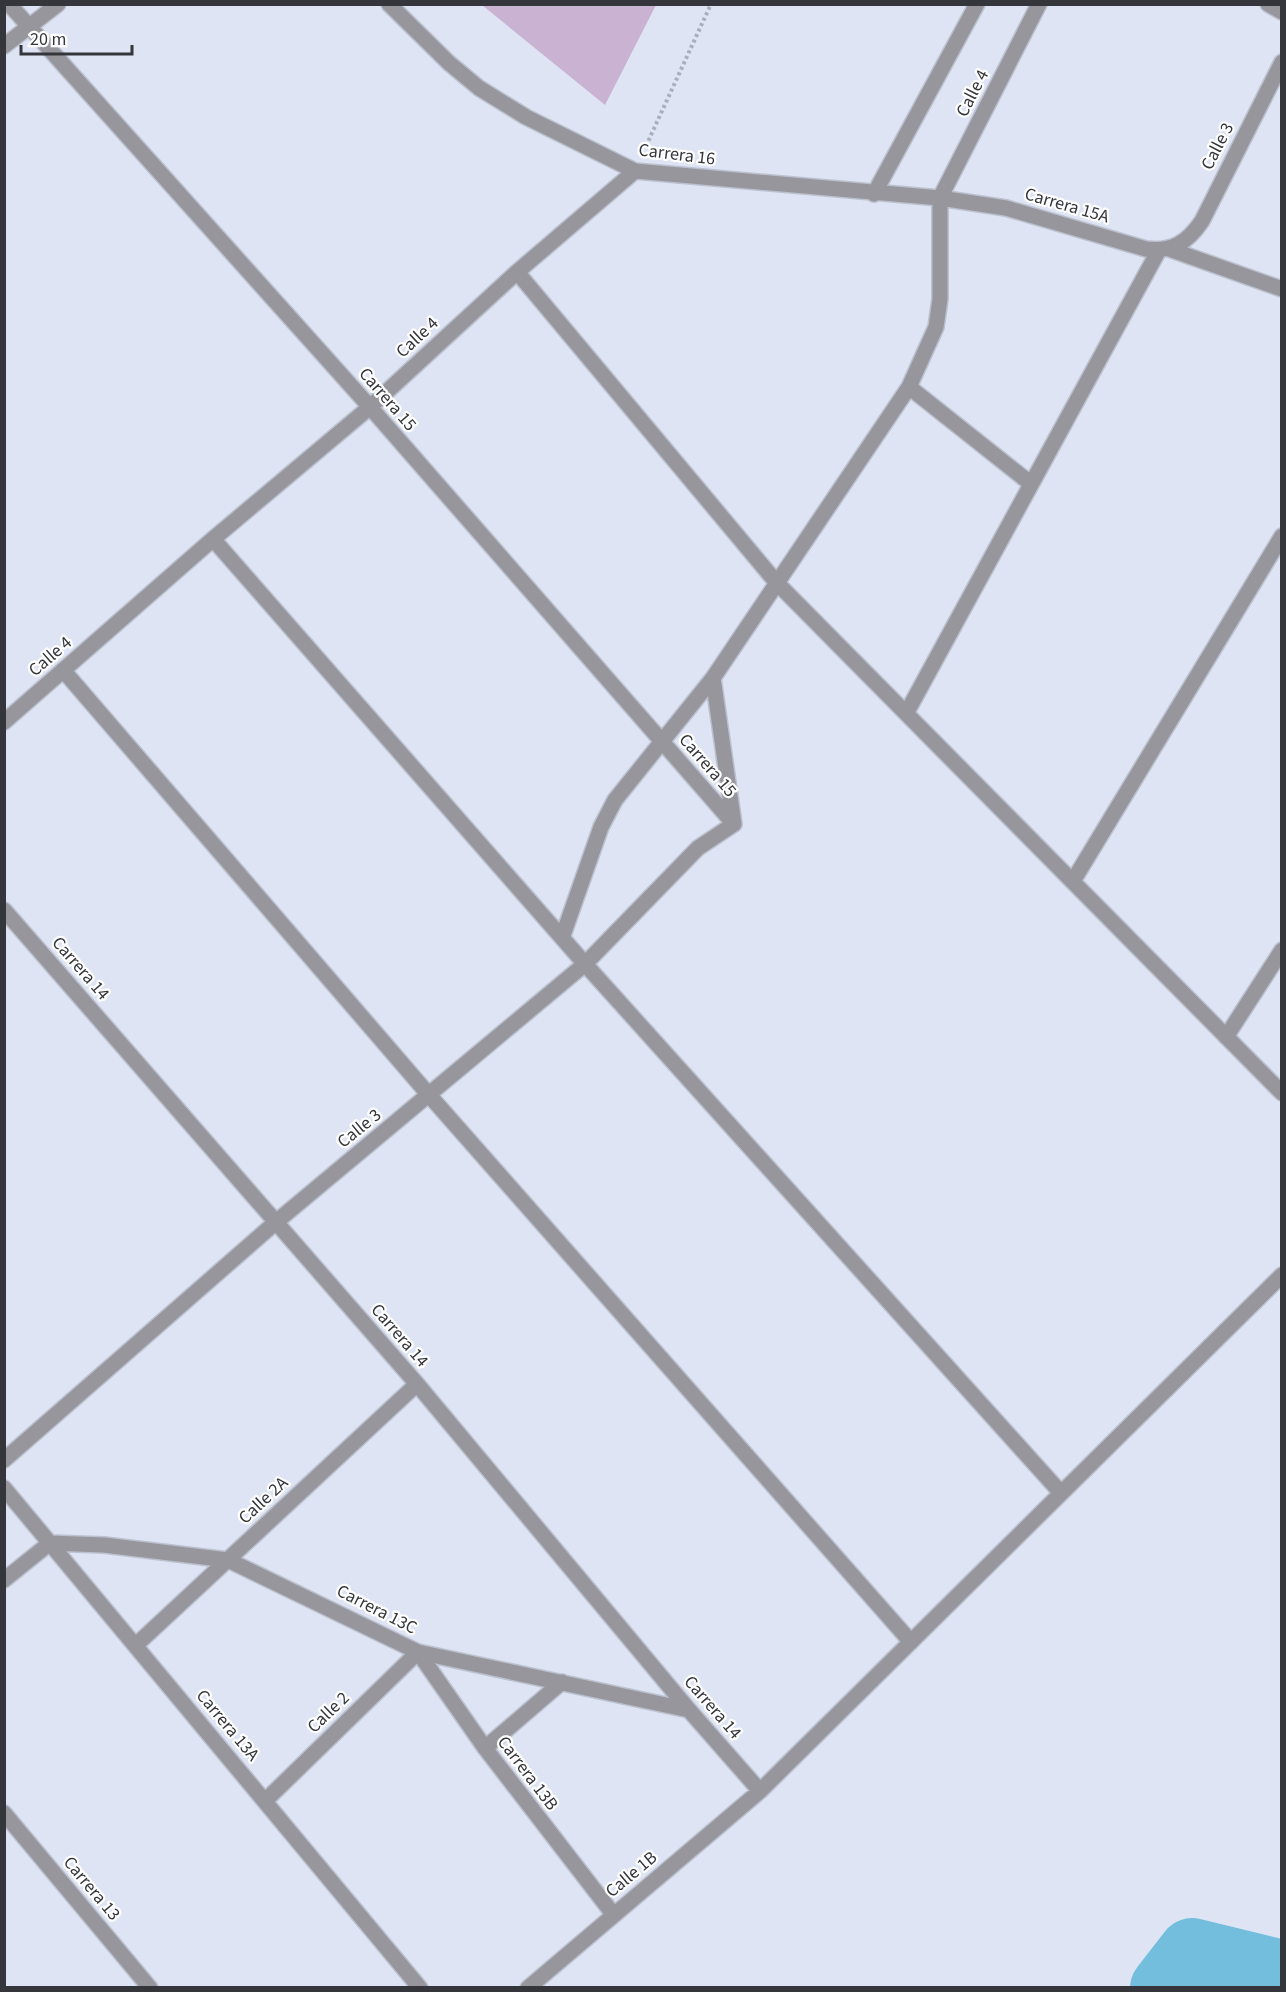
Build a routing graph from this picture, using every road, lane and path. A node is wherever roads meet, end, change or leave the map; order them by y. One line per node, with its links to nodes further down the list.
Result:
1 (9, 4): 9 (street, Carrera 15)
2 (58, 4): 9 (street)
3 (389, 4): 12 (street, Carrera 16)
4 (711, 4): 12 (path)
5 (977, 4): 13 (street, Calle 4)
6 (1038, 4): 14 (street, Calle 4)
7 (1268, 4): 8 (street)
8 (1281, 12)
9 (28, 27): 10 (street); 19 (street, Carrera 15)
10 (4, 46)
11 (1281, 62): 15 (street, Calle 3)
12 (634, 171): 13 (street, Carrera 16); 16 (street, Calle 4)
13 (874, 194): 14 (street, Carrera 16)
14 (940, 198): 15 (street, Carrera 15A); 18 (street)
15 (1170, 248): 17 (street, Carrera 15A); 20 (street, Calle 3)
16 (517, 272): 19 (street, Calle 4); 23 (street)
17 (1281, 289)
18 (909, 387): 20 (street); 23 (street)
19 (370, 407): 22 (street, Calle 4); 28 (street, Carrera 15)
20 (1030, 483): 26 (street, Calle 3)
21 (1281, 536): 30 (street)
22 (213, 539): 24 (street, Calle 4); 32 (street)
23 (776, 582): 25 (street); 26 (street)
24 (63, 670): 27 (street, Calle 4); 37 (street)
25 (713, 678): 28 (street); 29 (street)
26 (907, 712): 30 (street)
27 (4, 722)
28 (662, 741): 29 (street, Carrera 15); 32 (street)
29 (734, 824): 34 (street, Calle 3)
30 (1073, 881): 35 (street)
31 (4, 910): 38 (street, Carrera 14)
32 (562, 938): 34 (street)
33 (1281, 950): 35 (street)
34 (585, 964): 37 (street, Calle 3); 43 (street)
35 (1226, 1037): 36 (street)
36 (1281, 1093)
37 (429, 1095): 38 (street, Calle 3); 47 (street)
38 (276, 1222): 40 (street, Carrera 14); 41 (street, Calle 3)
39 (1281, 1275): 43 (street, Calle 1B)
40 (417, 1384): 45 (street, Calle 2A); 51 (street, Carrera 14)
41 (4, 1460)
42 (4, 1488): 44 (street, Carrera 13A)
43 (1062, 1493): 47 (street, Calle 1B)
44 (50, 1543): 45 (street, Carrera 13C); 46 (street); 48 (street, Carrera 13A)
45 (228, 1560): 48 (street, Calle 2A); 49 (street, Carrera 13C)
46 (4, 1580)
47 (911, 1642): 53 (street, Calle 1B)
48 (136, 1645): 54 (street, Carrera 13A)
49 (418, 1652): 50 (street, Carrera 13C); 52 (street, Carrera 13B); 54 (street, Calle 2)
50 (562, 1682): 51 (street, Carrera 13C); 52 (street)
51 (689, 1710): 53 (street, Carrera 14)
52 (485, 1748): 56 (street, Carrera 13B)
53 (760, 1791): 56 (street, Calle 1B)
54 (265, 1801): 58 (street, Carrera 13A)
55 (4, 1813): 57 (street, Carrera 13)
56 (613, 1914): 59 (street, Calle 1B)
57 (150, 1988)
58 (420, 1988)
59 (528, 1988)

